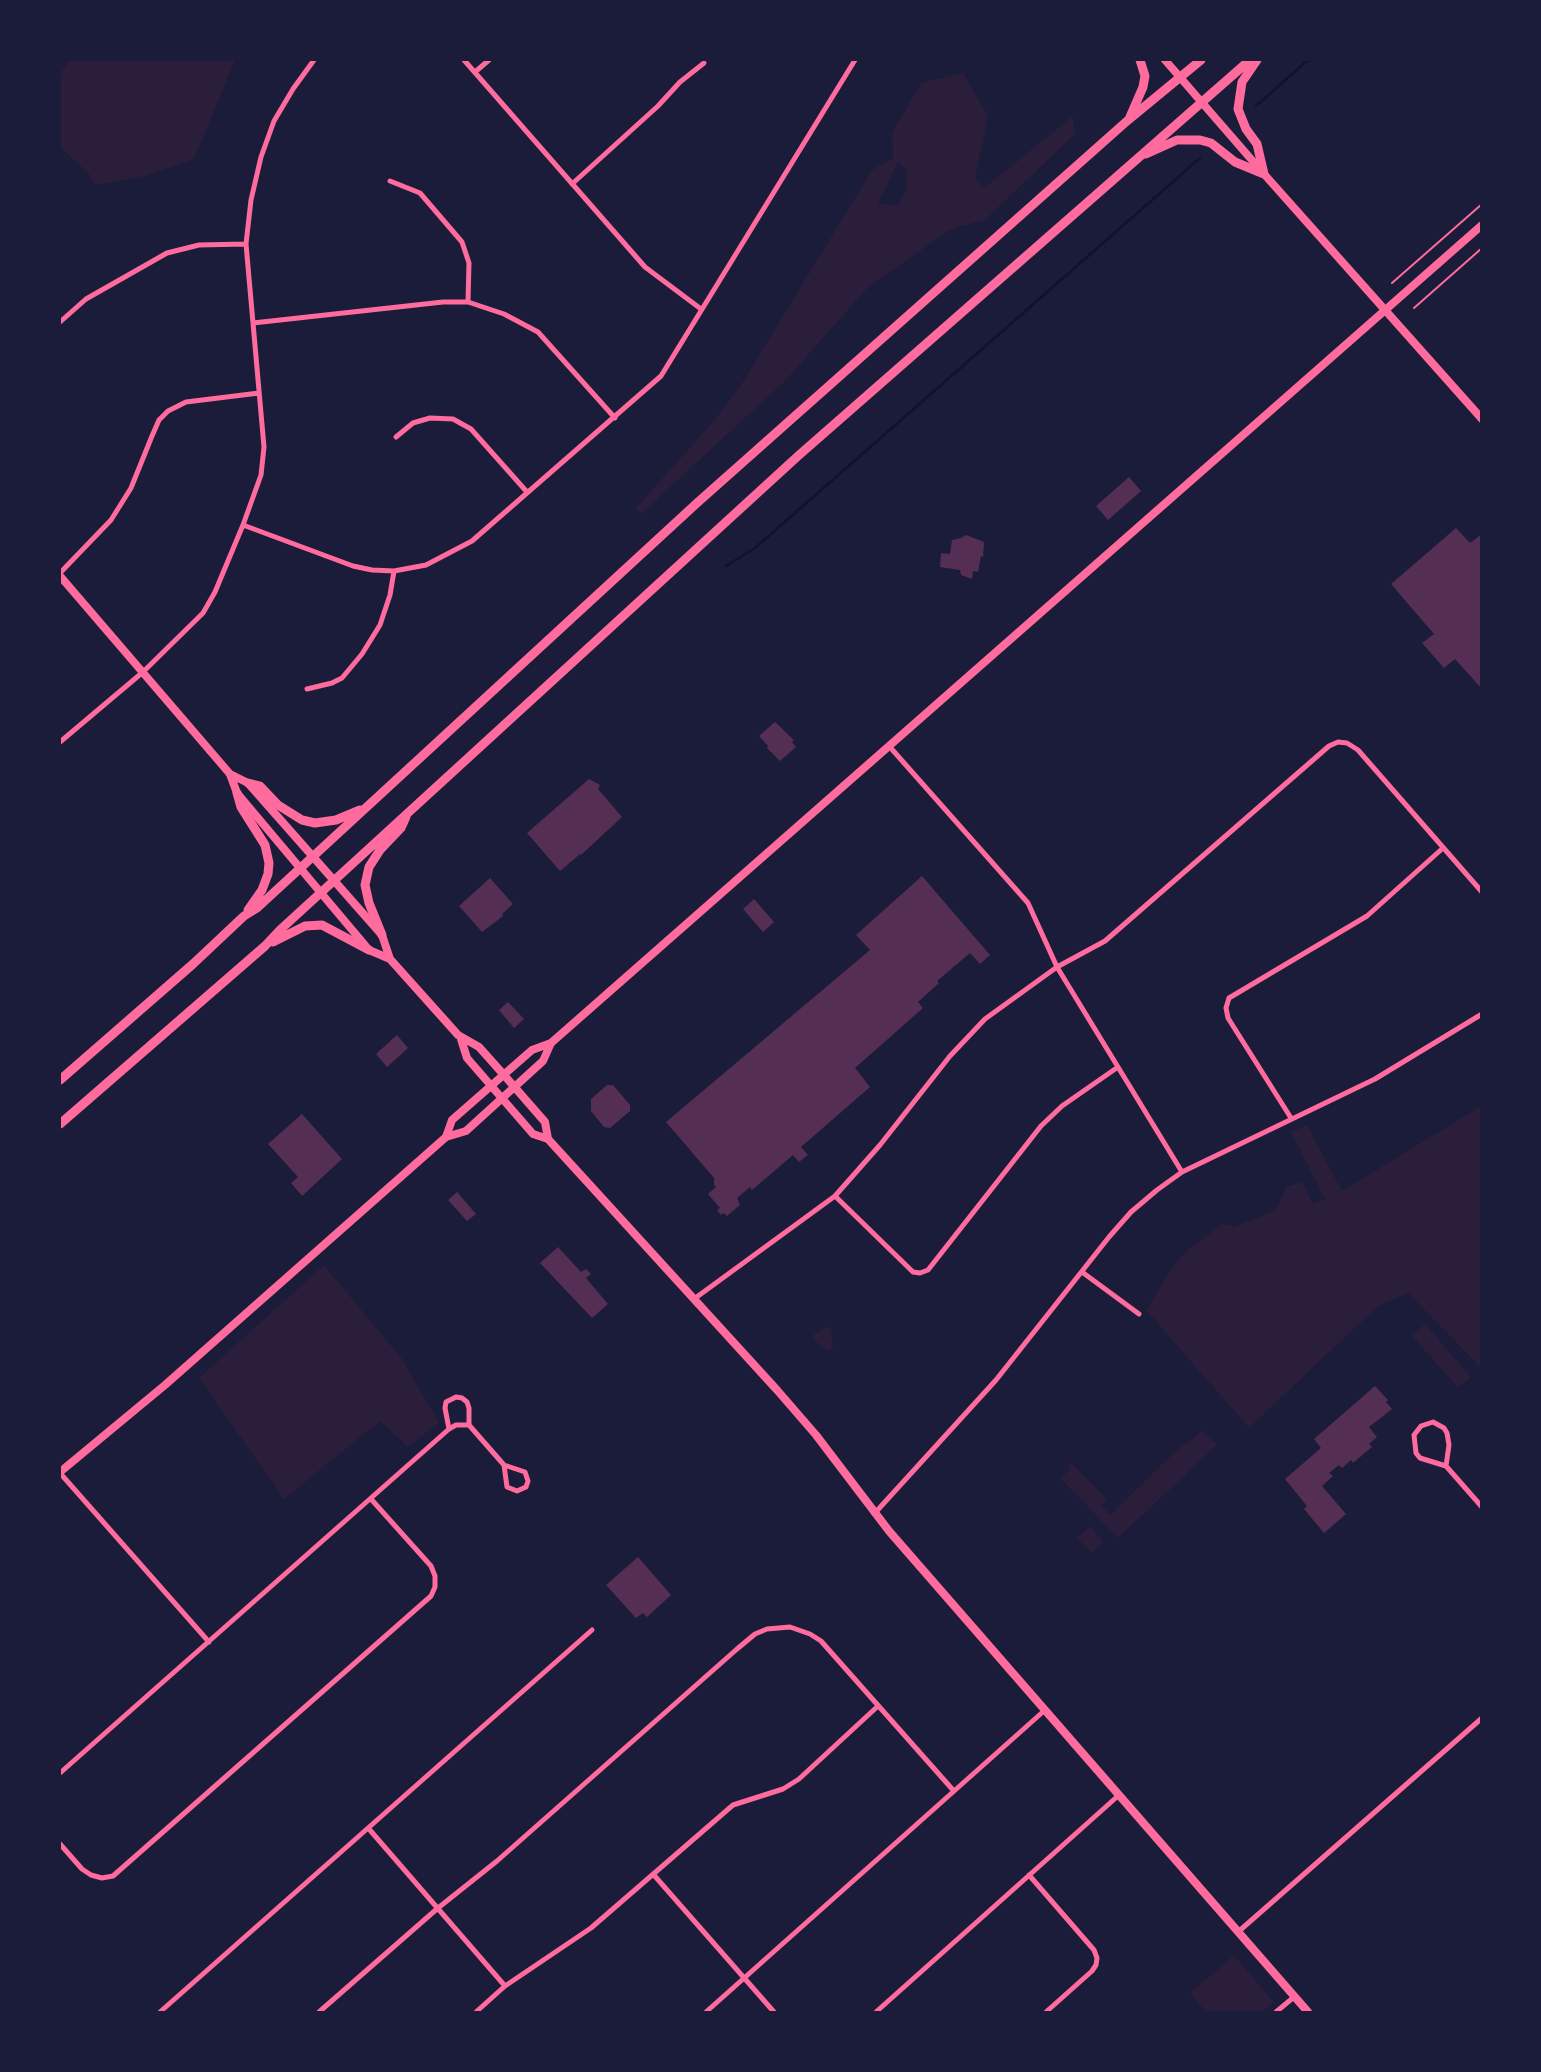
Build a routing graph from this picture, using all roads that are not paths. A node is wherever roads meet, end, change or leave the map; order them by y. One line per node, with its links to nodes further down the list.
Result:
1 (314, 60): 20 (street)
2 (464, 60): 11 (street)
3 (489, 60): 11 (street)
4 (855, 60): 22 (street)
5 (1140, 60): 14 (highway)
6 (1165, 60): 12 (main road)
7 (1201, 60): 12 (highway)
8 (1250, 60): 13 (highway)
9 (1257, 60): 16 (highway)
10 (704, 63): 18 (street)
11 (475, 72): 18 (street)
12 (1181, 77): 13 (main road); 14 (highway)
13 (1201, 102): 15 (highway); 16 (main road)
14 (1127, 121): 41 (highway)
15 (1138, 158): 16 (highway); 42 (highway)
16 (1264, 174): 23 (main road)
17 (390, 181): 21 (street)
18 (572, 184): 22 (street)
19 (1482, 225): 23 (main road)
20 (246, 244): 24 (street); 25 (street)
21 (468, 302): 25 (street); 27 (street)
22 (701, 309): 27 (street)
23 (1387, 310): 28 (main road); 37 (main road)
24 (60, 322)
25 (253, 323): 26 (street)
26 (259, 393): 31 (street); 33 (street)
27 (615, 418): 30 (street)
28 (1482, 419)
29 (396, 437): 30 (street)
30 (527, 492): 32 (street)
31 (243, 524): 32 (street); 34 (street)
32 (394, 571): 35 (street)
33 (60, 575): 34 (main road)
34 (143, 672): 36 (street); 38 (main road)
35 (307, 689)
36 (60, 742)
37 (889, 746): 54 (street); 57 (main road)
38 (230, 774): 39 (main road); 40 (main road)
39 (248, 783): 41 (highway); 44 (main road)
40 (237, 793): 45 (main road); 49 (highway)
41 (368, 807): 44 (highway)
42 (408, 811): 46 (highway); 50 (highway)
43 (1443, 848): 47 (street); 54 (street); 64 (street)
44 (313, 857): 45 (highway); 46 (main road)
45 (300, 868): 48 (main road); 49 (highway)
46 (334, 882): 48 (highway); 50 (main road)
47 (1482, 892)
48 (321, 893): 51 (highway); 52 (main road)
49 (244, 916): 60 (highway)
50 (382, 935): 53 (main road)
51 (265, 946): 52 (highway); 65 (highway)
52 (369, 950): 53 (main road)
53 (390, 959): 56 (main road)
54 (1058, 967): 58 (street); 69 (street)
55 (1482, 1014): 64 (street)
56 (461, 1039): 59 (main road); 61 (main road)
57 (551, 1043): 59 (main road); 62 (main road)
58 (1118, 1067): 68 (street); 69 (street)
59 (504, 1075): 61 (main road); 62 (main road)
60 (60, 1080)
61 (491, 1086): 63 (main road); 66 (main road)
62 (514, 1087): 63 (main road); 67 (main road)
63 (502, 1099): 66 (main road); 67 (main road)
64 (1291, 1118): 68 (street)
65 (60, 1124)
66 (446, 1136): 77 (main road)
67 (548, 1139): 71 (main road)
68 (1182, 1172): 70 (street)
69 (835, 1196): 71 (street)
70 (1082, 1272): 72 (street); 80 (street)
71 (694, 1300): 80 (main road)
72 (1139, 1314)
73 (469, 1425): 74 (street); 74 (street); 75 (street)
74 (449, 1429): 78 (street)
75 (504, 1465): 75 (street)
76 (1446, 1466): 76 (street); 79 (street)
77 (60, 1472): 82 (street)
78 (371, 1499): 82 (street); 90 (street)
79 (1482, 1507)
80 (874, 1514): 84 (main road)
81 (592, 1630): 89 (street)
82 (209, 1642): 86 (street)
83 (878, 1706): 87 (street); 91 (street); 93 (street)
84 (1045, 1710): 87 (street); 88 (main road)
85 (1482, 1718): 94 (street)
86 (60, 1773)
87 (953, 1790): 95 (street)
88 (1119, 1795): 92 (street); 94 (main road)
89 (369, 1829): 93 (street); 98 (street)
90 (60, 1844)
91 (653, 1874): 95 (street); 96 (street)
92 (1029, 1875): 103 (street); 104 (street)
93 (438, 1908): 96 (street); 99 (street)
94 (1238, 1932): 97 (main road)
95 (744, 1979): 101 (street); 102 (street)
96 (505, 1986): 100 (street)
97 (1294, 1997): 105 (street); 106 (main road)
98 (160, 2012)
99 (319, 2012)
100 (476, 2012)
101 (706, 2012)
102 (774, 2012)
103 (876, 2012)
104 (1046, 2012)
105 (1276, 2012)
106 (1308, 2012)

